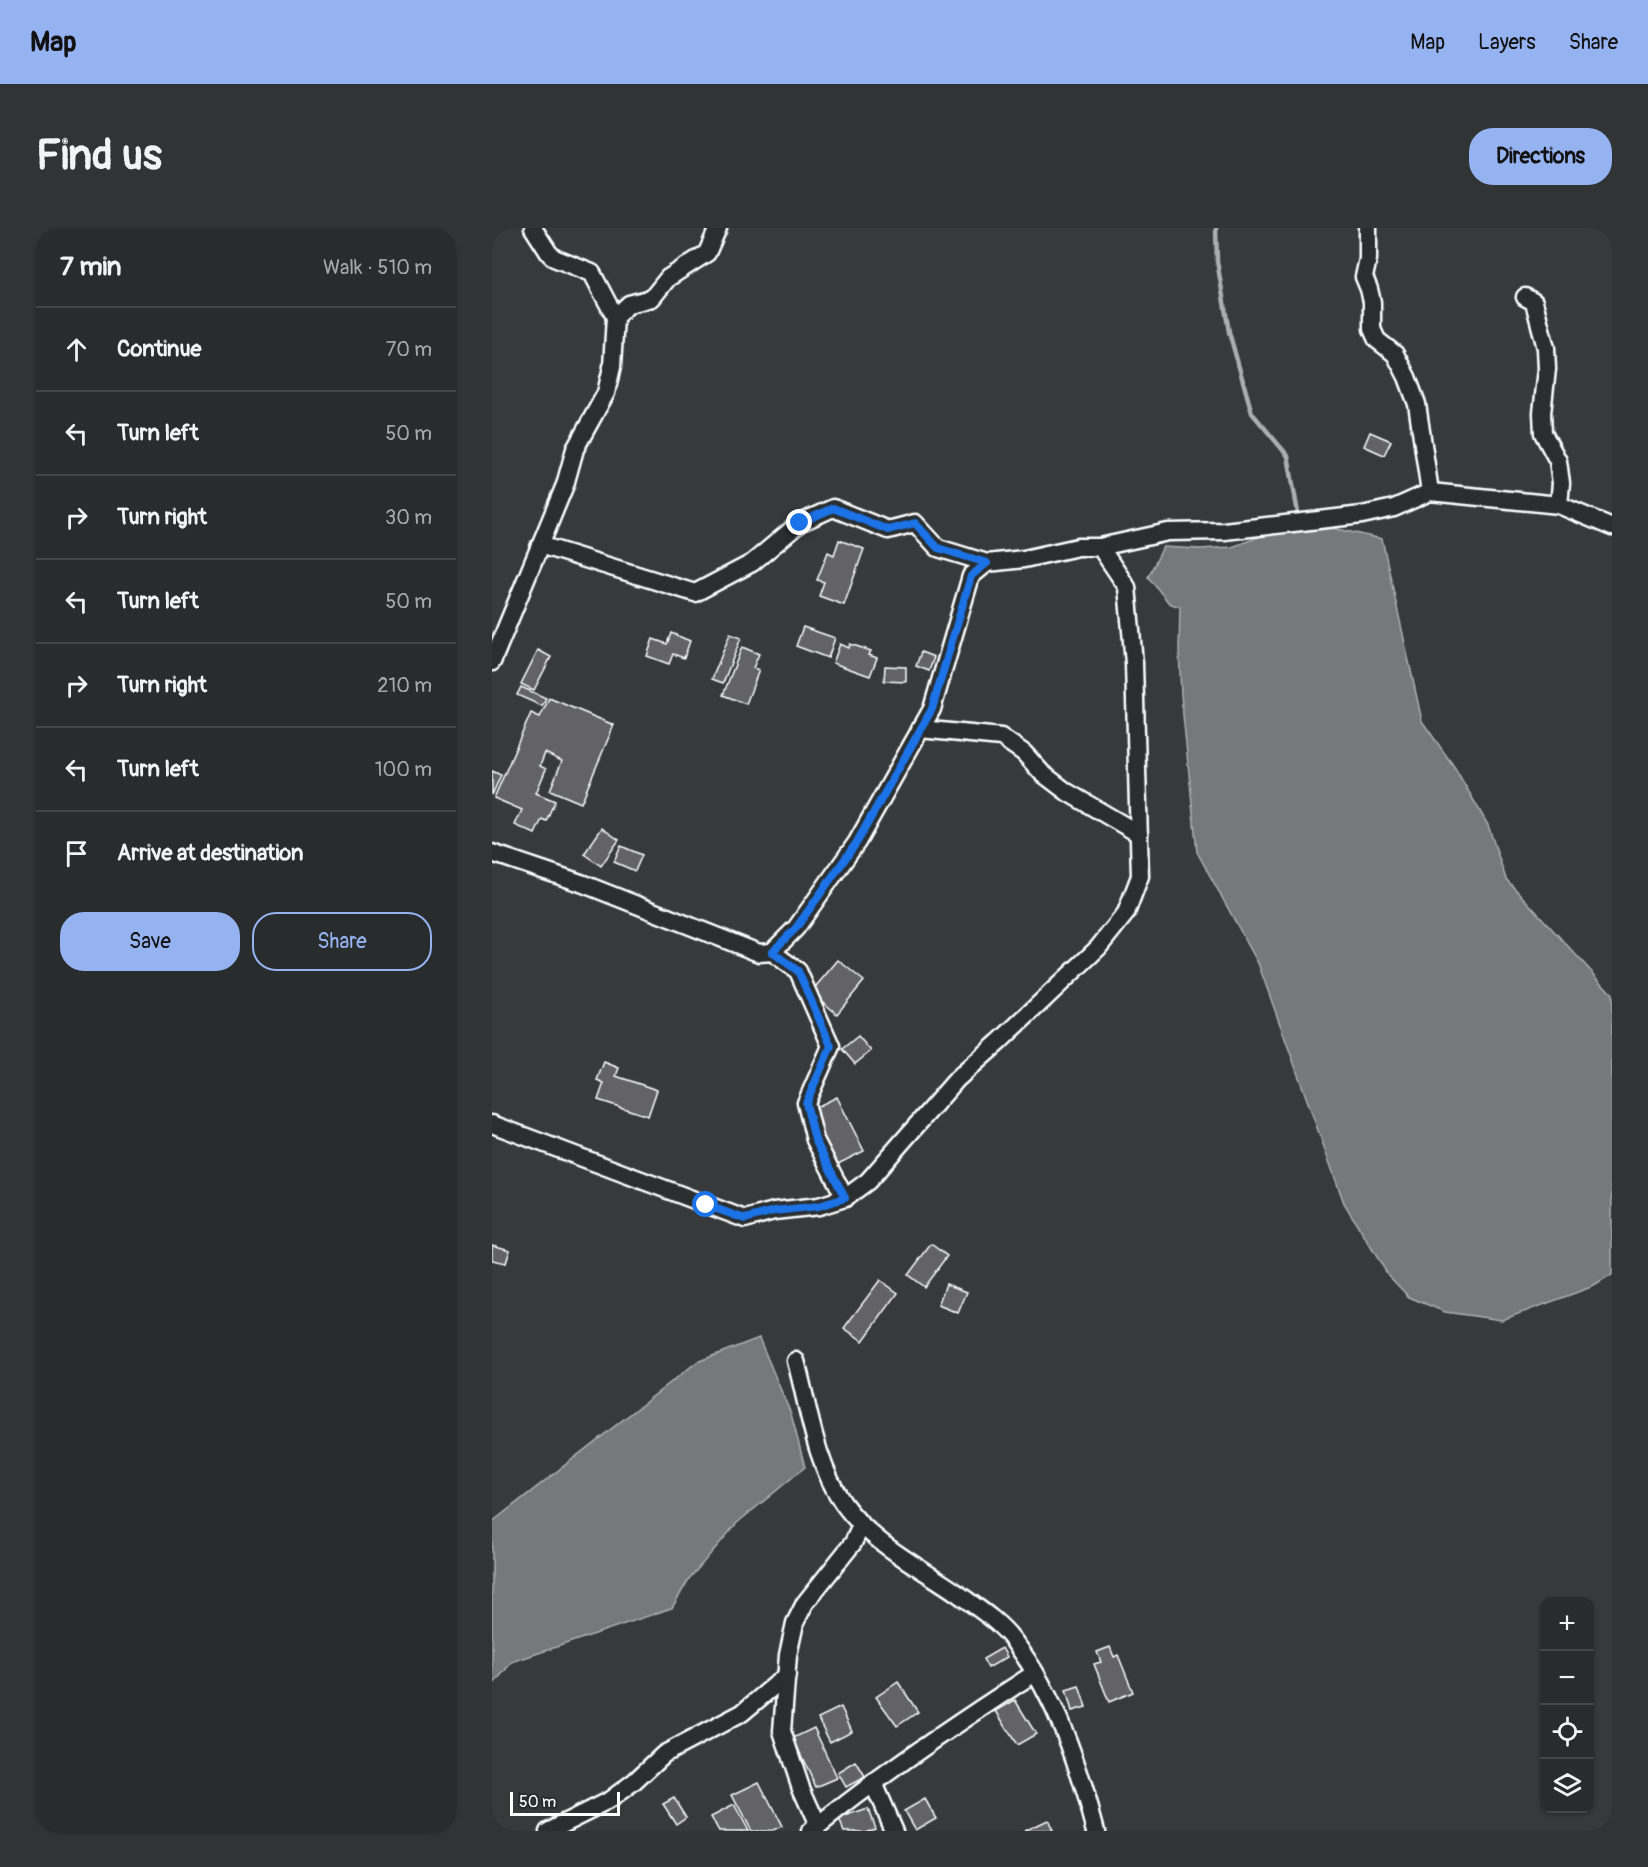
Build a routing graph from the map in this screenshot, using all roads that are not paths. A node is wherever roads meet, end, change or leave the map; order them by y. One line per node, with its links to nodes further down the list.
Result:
1 (533, 228): 5 (street)
2 (718, 228): 5 (street)
3 (1368, 228): 6 (street)
4 (1525, 297): 7 (street)
5 (615, 317): 9 (street)
6 (1430, 492): 7 (street); 10 (street)
7 (1559, 506): 8 (street)
8 (1612, 526)
9 (540, 545): 11 (street); 12 (street)
10 (1100, 547): 11 (street); 14 (street)
11 (987, 563): 13 (street)
12 (492, 662)
13 (920, 729): 14 (street); 16 (street)
14 (1139, 834): 18 (street)
15 (492, 853): 16 (street)
16 (772, 952): 18 (street)
17 (492, 1124): 18 (street)
18 (845, 1198)
19 (796, 1362): 20 (street)
20 (861, 1526): 21 (street); 22 (street)
21 (1035, 1673): 23 (street); 27 (street)
22 (787, 1675): 24 (street); 25 (street)
23 (873, 1783): 24 (street); 26 (street)
24 (818, 1828)
25 (548, 1831)
26 (894, 1831)
27 (1096, 1831)

